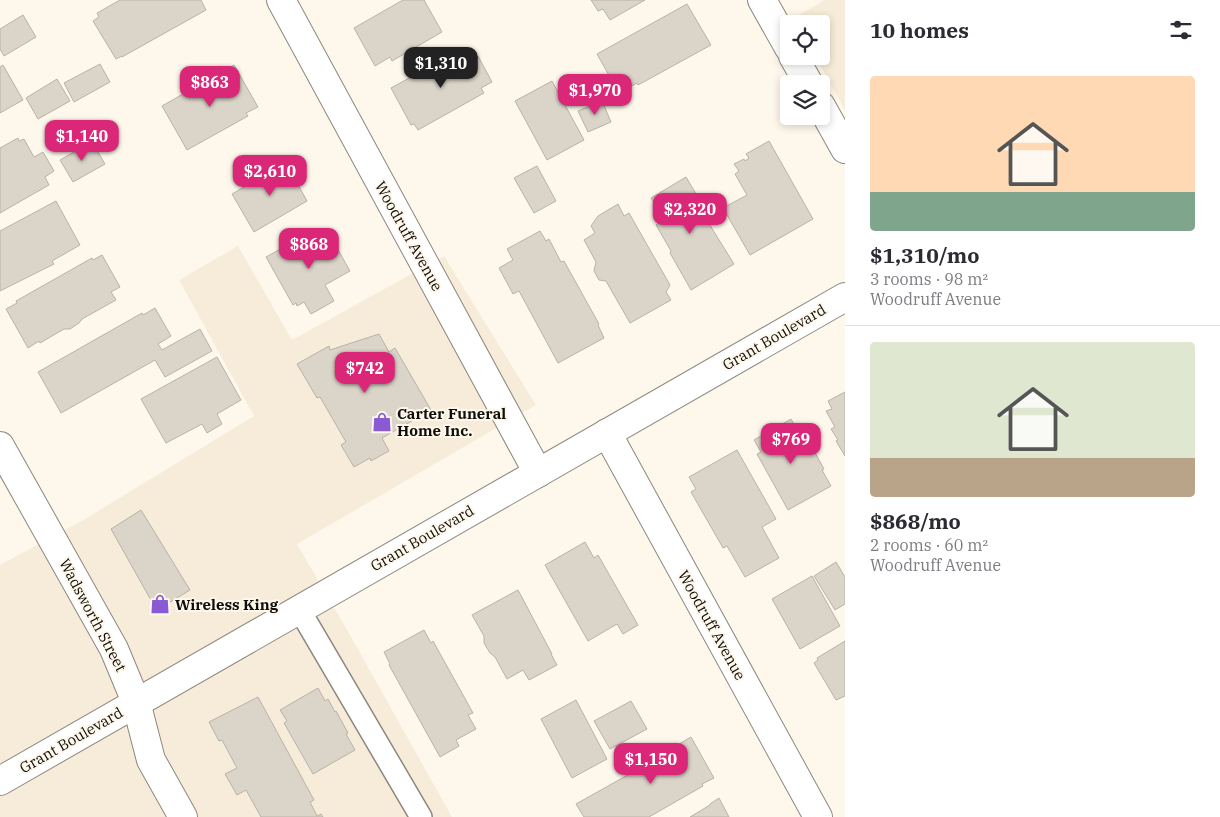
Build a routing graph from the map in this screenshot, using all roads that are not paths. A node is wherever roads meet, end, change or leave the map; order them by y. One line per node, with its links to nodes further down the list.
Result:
1 (280, 0): 9 (street, Woodruff Avenue)
2 (762, 0): 3 (street)
3 (780, 32)
4 (830, 122): 5 (street)
5 (845, 149)
6 (845, 296): 7 (street, Grant Boulevard)
7 (607, 433): 9 (street, Grant Boulevard); 15 (street, Woodruff Avenue)
8 (0, 446): 11 (street, Wadsworth Street)
9 (538, 473): 10 (street, Grant Boulevard)
10 (299, 608): 11 (street, Grant Boulevard); 14 (lane)
11 (136, 702): 12 (street, Grant Boulevard); 13 (street, Wadsworth Street)
12 (0, 781)
13 (183, 817)
14 (421, 817)
15 (818, 817)

